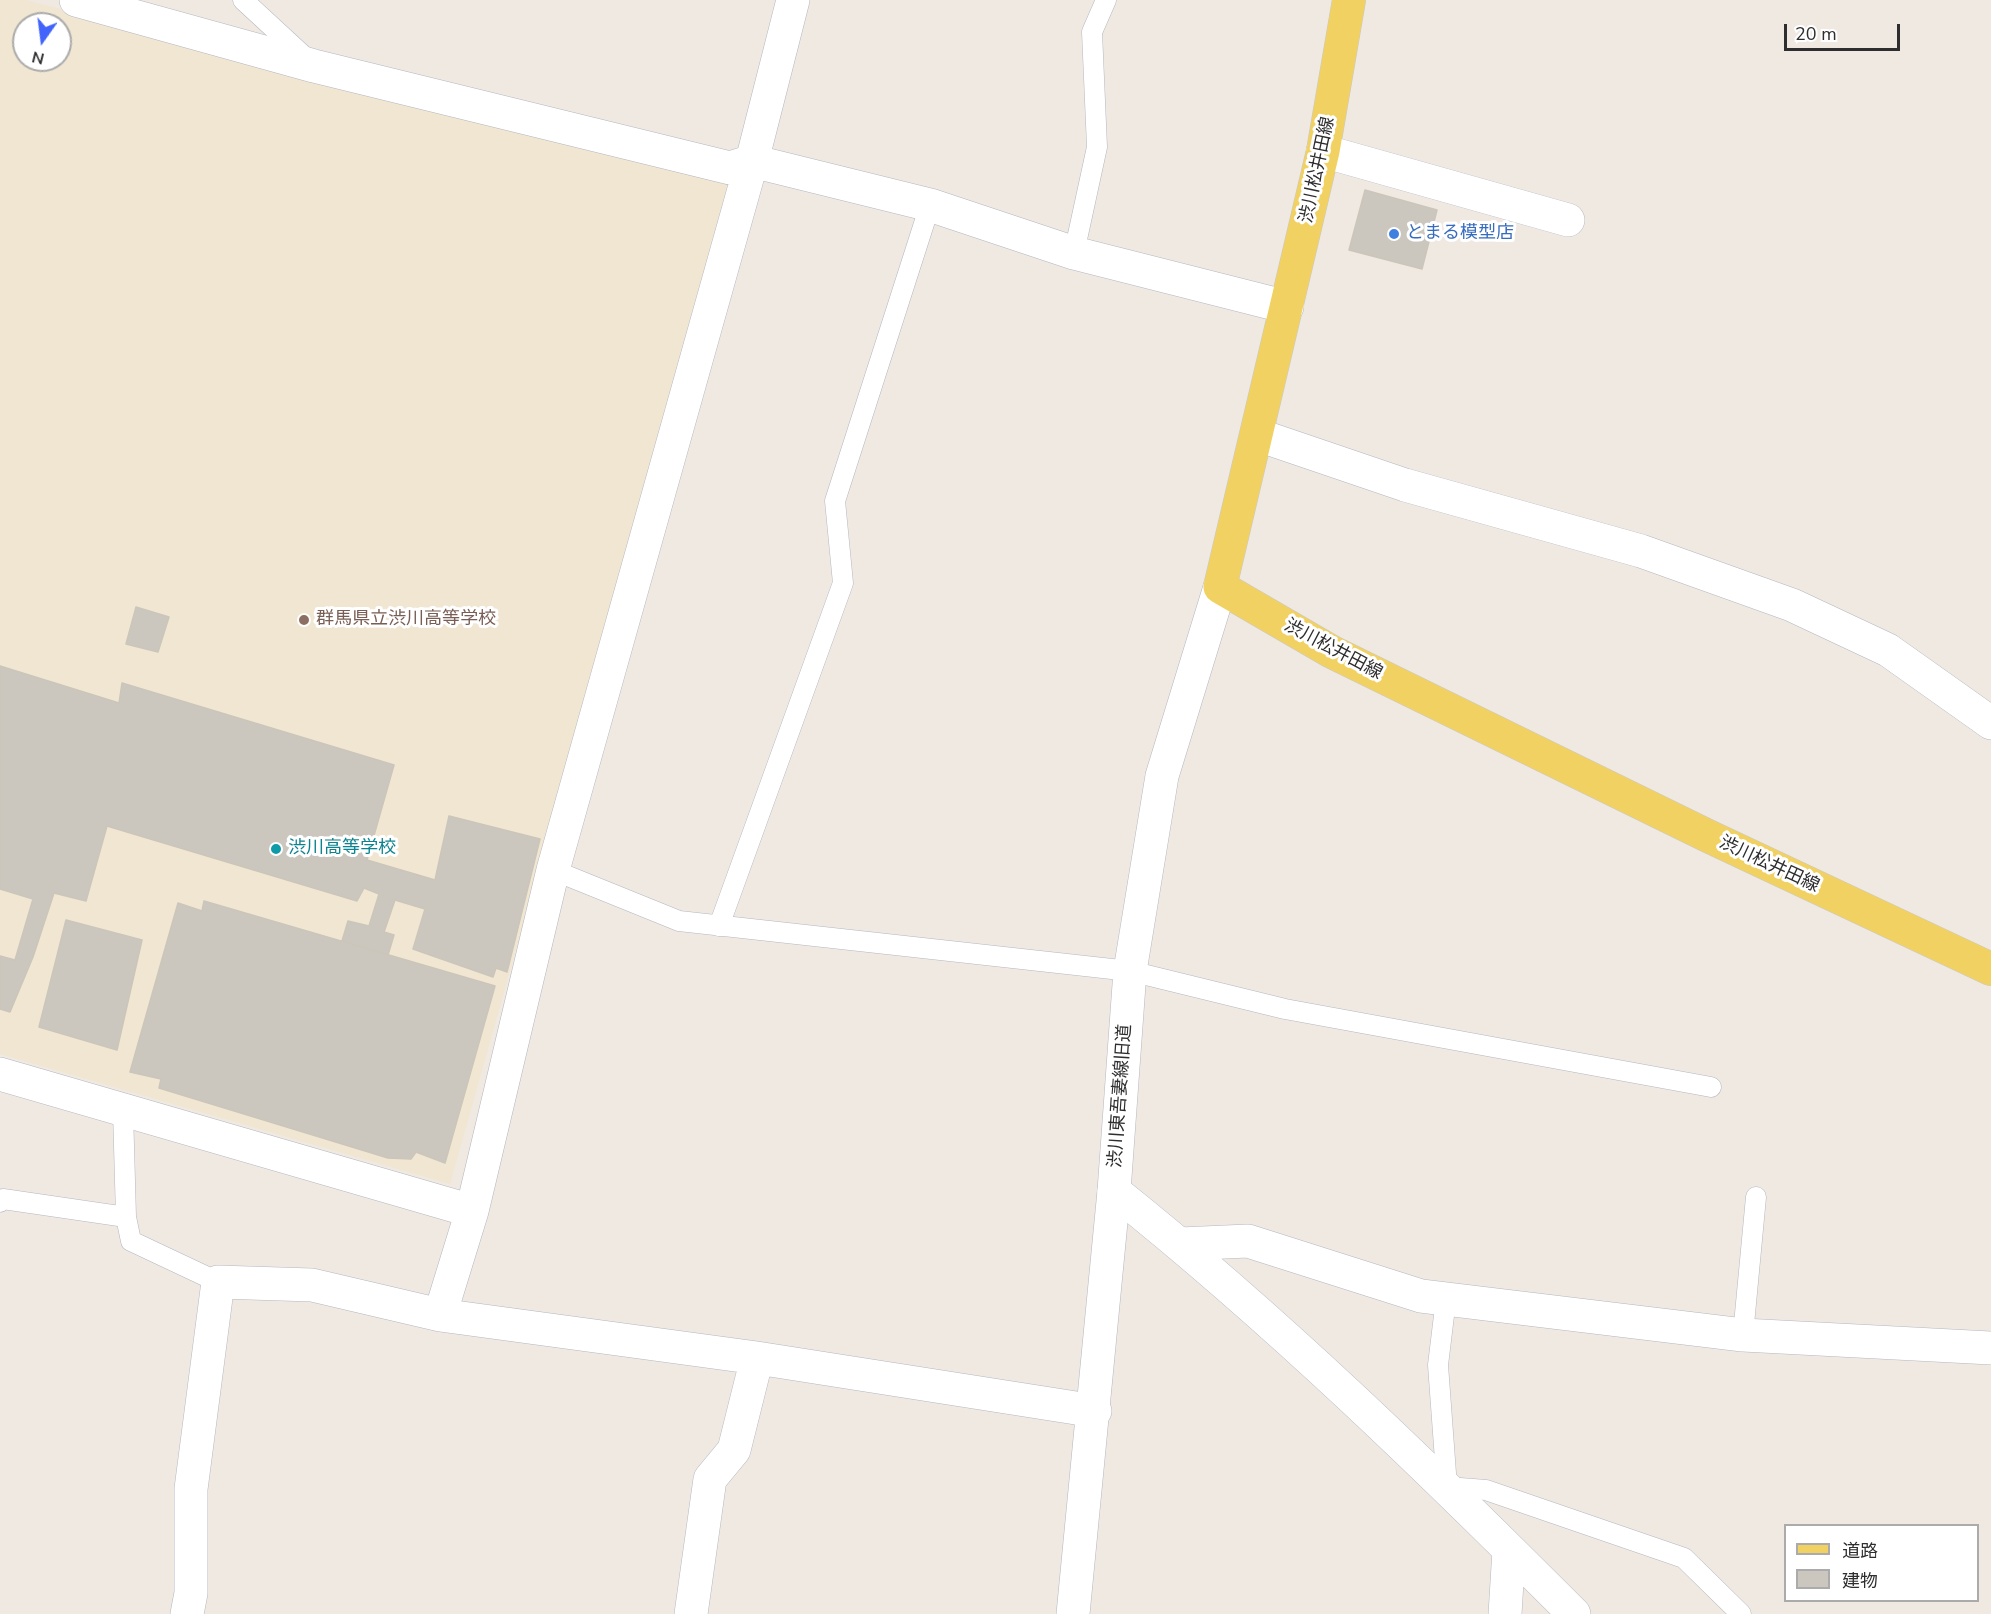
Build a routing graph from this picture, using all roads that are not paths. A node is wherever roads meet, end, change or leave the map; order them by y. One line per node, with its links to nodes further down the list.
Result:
1 (76, 0): 6 (street)
2 (243, 0): 6 (lane)
3 (793, 0): 8 (street)
4 (1106, 0): 11 (lane)
5 (1349, 0): 7 (main road, 渋川松井田線)
6 (314, 66): 8 (street)
7 (1323, 151): 10 (street); 12 (main road, 渋川松井田線)
8 (752, 160): 9 (street); 16 (street)
9 (930, 205): 11 (street); 17 (lane)
10 (1568, 220)
11 (1074, 253): 12 (street)
12 (1287, 307): 13 (main road, 渋川松井田線)
13 (1257, 435): 14 (main road, 渋川松井田線); 15 (street)
14 (1220, 587): 18 (main road, 渋川松井田線); 19 (street, 渋川東吾妻線旧道)
15 (1991, 723)
16 (553, 870): 17 (lane); 26 (street)
17 (719, 926): 19 (lane)
18 (1991, 969)
19 (1130, 971): 21 (lane); 23 (street, 渋川東吾妻線旧道)
20 (0, 1074): 22 (street)
21 (1711, 1088)
22 (123, 1110): 26 (street); 27 (lane)
23 (1114, 1191): 28 (street); 35 (street, 渋川東吾妻線旧道)
24 (1756, 1197): 32 (lane)
25 (0, 1202): 27 (lane)
26 (472, 1211): 31 (street)
27 (126, 1217): 29 (lane)
28 (1180, 1244): 30 (street); 36 (street)
29 (218, 1282): 31 (street); 38 (street)
30 (1446, 1299): 32 (street); 36 (lane)
31 (440, 1315): 34 (street)
32 (1743, 1335): 33 (street)
33 (1991, 1348)
34 (757, 1358): 35 (street); 39 (street)
35 (1095, 1411): 40 (street, 渋川東吾妻線旧道)
36 (1448, 1487): 37 (street); 43 (lane)
37 (1509, 1550): 41 (street); 42 (street)
38 (187, 1614)
39 (691, 1614)
40 (1073, 1614)
41 (1505, 1614)
42 (1574, 1614)
43 (1741, 1614)

